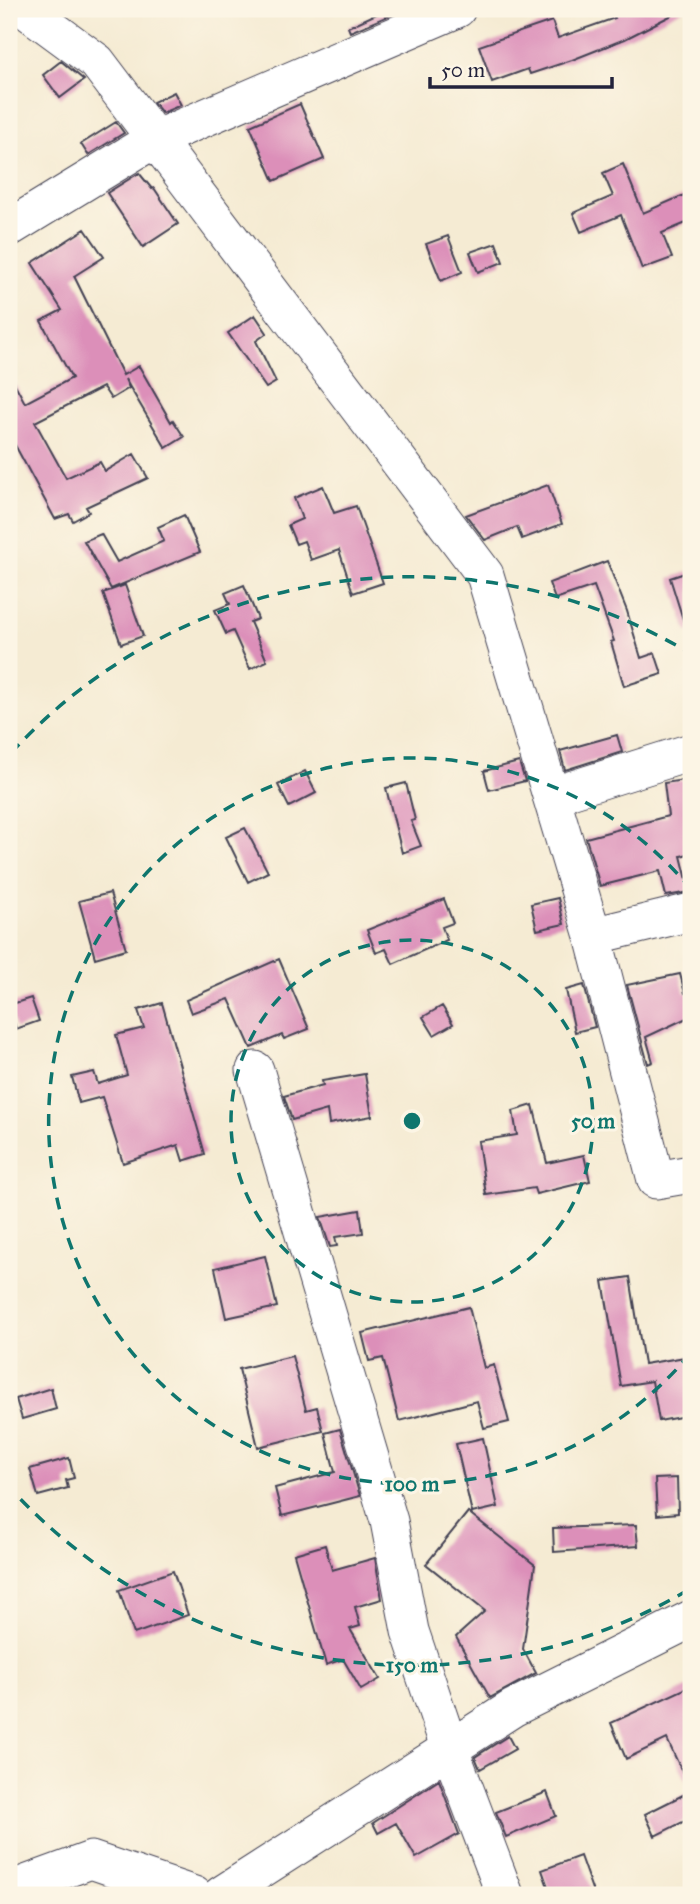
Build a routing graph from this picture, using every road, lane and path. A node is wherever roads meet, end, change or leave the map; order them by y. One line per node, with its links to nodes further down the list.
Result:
1 (25, 9): 3 (street)
2 (457, 9): 3 (street)
3 (153, 140): 4 (street); 6 (street)
4 (9, 228)
5 (691, 752): 6 (street)
6 (551, 796): 8 (street)
7 (691, 912): 8 (street)
8 (593, 936): 10 (street)
9 (255, 1070): 12 (street)
10 (691, 1174)
11 (691, 1619): 12 (street)
12 (449, 1747): 15 (street); 16 (street)
13 (9, 1891): 14 (street)
14 (170, 1891)
15 (220, 1895)
16 (505, 1895)

